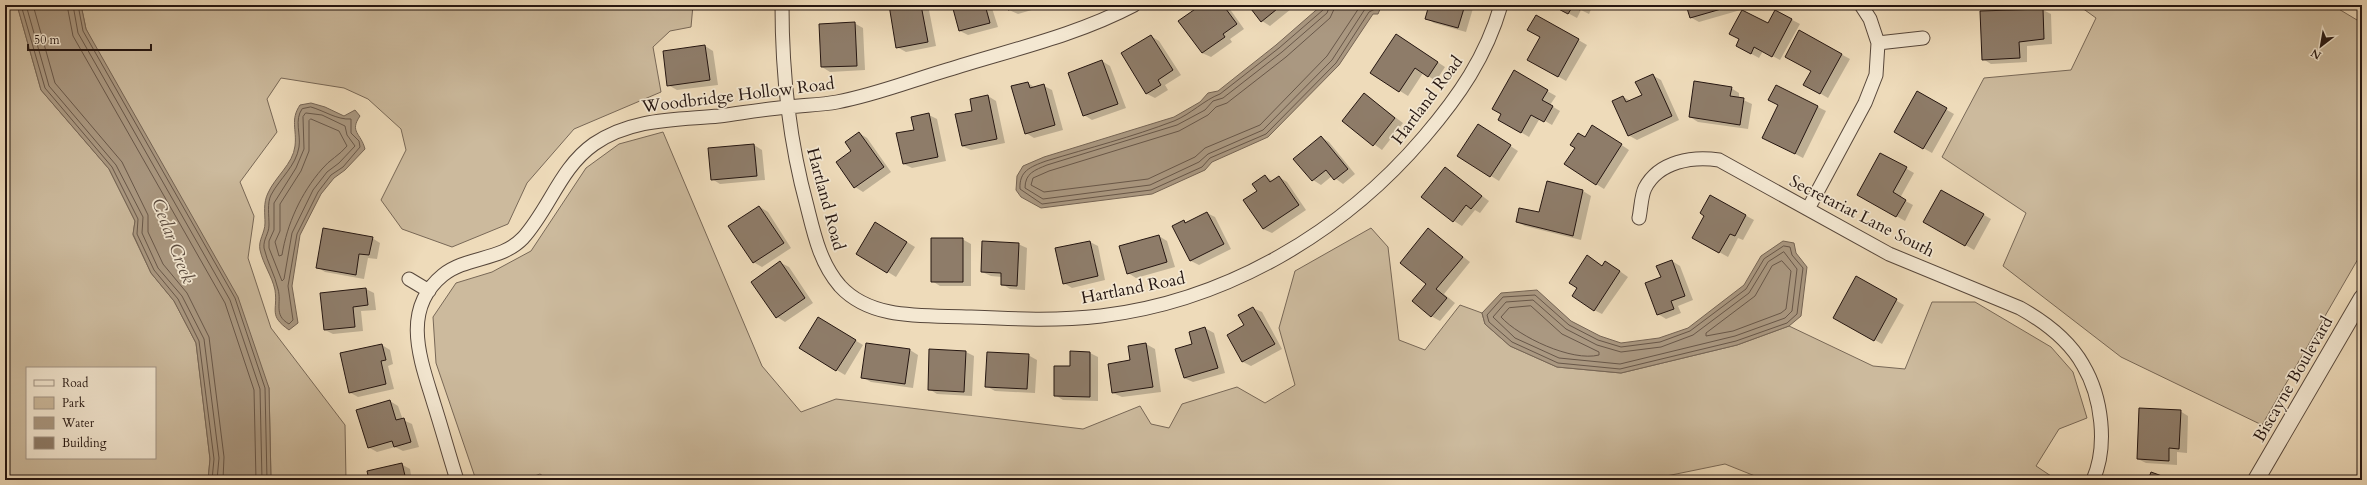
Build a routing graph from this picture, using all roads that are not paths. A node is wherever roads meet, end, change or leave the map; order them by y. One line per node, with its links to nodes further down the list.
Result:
1 (782, 5): 7 (street, Hartland Road)
2 (1134, 5): 7 (street, Woodbridge Hollow Road)
3 (1501, 5): 7 (street, Hartland Road)
4 (1861, 5): 6 (street)
5 (1923, 38): 6 (street)
6 (1878, 43): 8 (street)
7 (787, 107): 11 (street, Woodbridge Hollow Road)
8 (1808, 209): 9 (street, Secretariat Lane South); 14 (street, Secretariat Lane South)
9 (1639, 218)
10 (409, 279): 11 (street)
11 (429, 291): 13 (street, Woodbridge Hollow Road)
12 (2362, 298): 15 (street, Biscayne Boulevard)
13 (457, 480)
14 (2093, 480)
15 (2256, 480)

